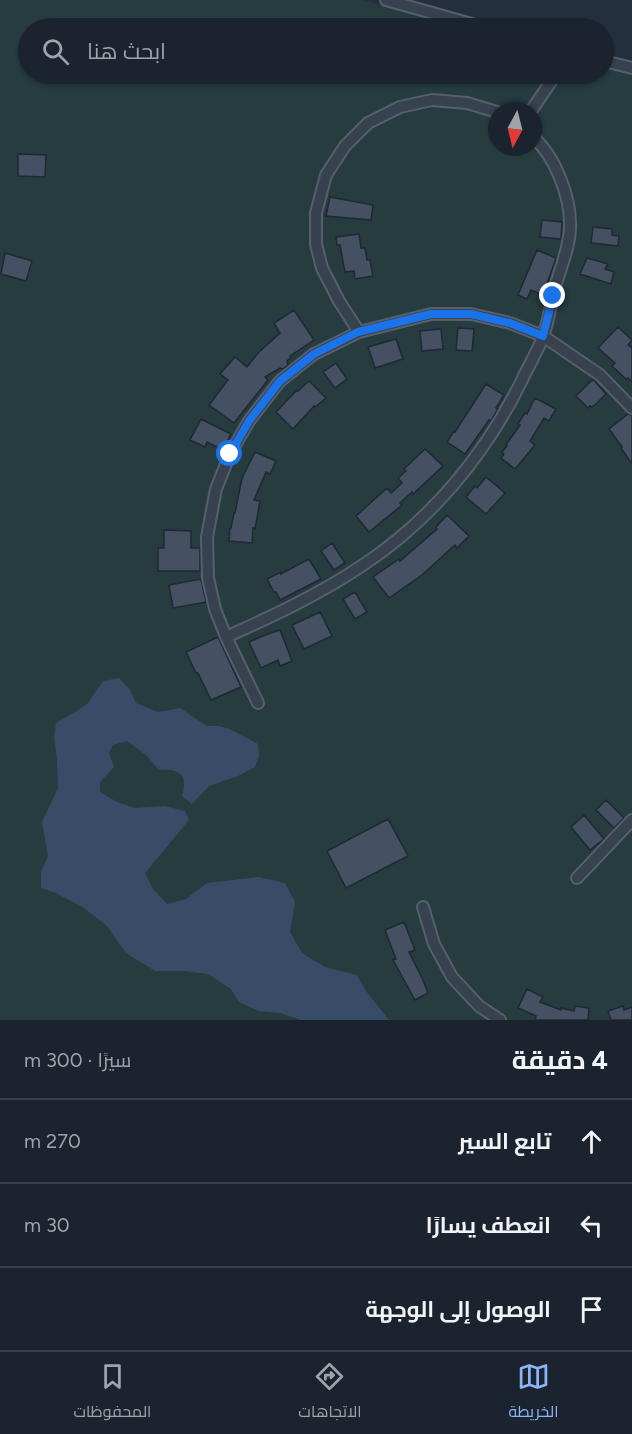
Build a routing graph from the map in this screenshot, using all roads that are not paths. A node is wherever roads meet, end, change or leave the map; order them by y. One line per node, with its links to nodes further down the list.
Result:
1 (386, 0): 2 (street)
2 (450, 18)
3 (614, 64): 4 (street)
4 (632, 68)
5 (549, 84): 6 (street)
6 (537, 102)
7 (488, 109): 9 (street)
8 (542, 146): 10 (street)
9 (358, 332): 10 (street); 12 (street)
10 (543, 336): 11 (street); 12 (street)
11 (632, 408)
12 (226, 637): 13 (street)
13 (258, 703)
14 (632, 820): 15 (street)
15 (577, 878)
16 (423, 908): 17 (street)
17 (500, 1020)

